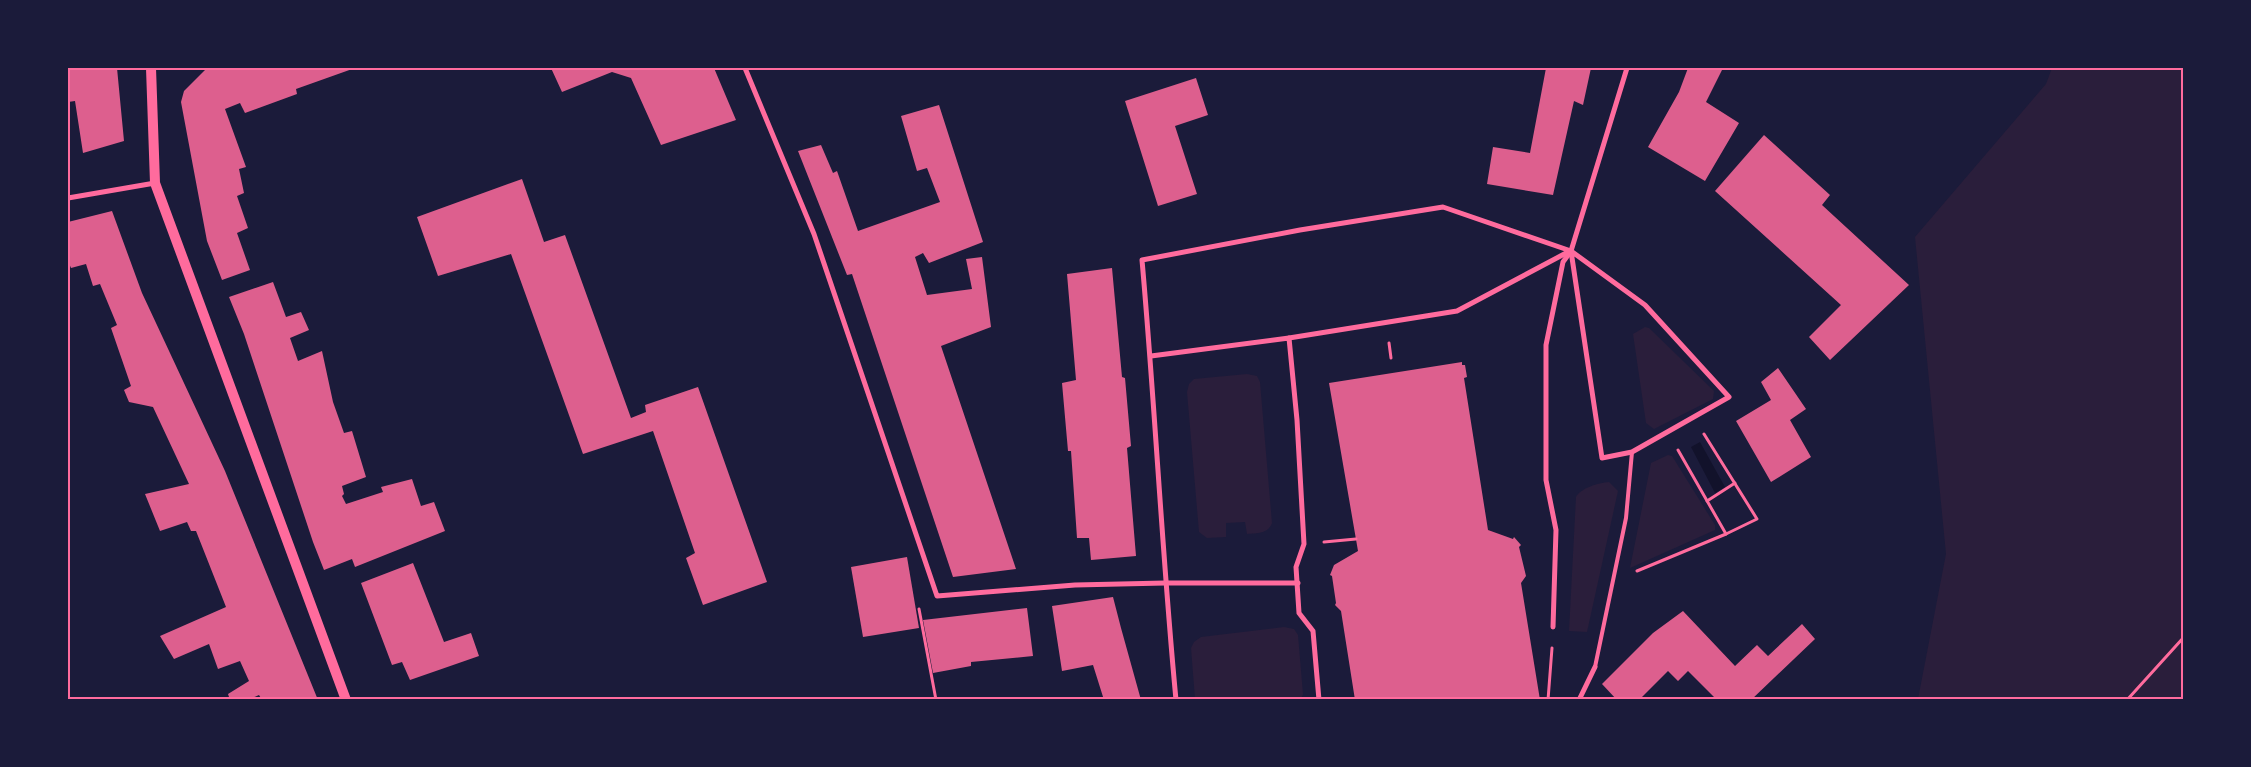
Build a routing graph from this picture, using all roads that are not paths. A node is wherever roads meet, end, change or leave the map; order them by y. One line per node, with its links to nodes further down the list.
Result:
1 (151, 68): 4 (main road)
2 (745, 68): 10 (street)
3 (1627, 68): 6 (street)
4 (154, 183): 5 (street); 14 (main road)
5 (68, 198)
6 (1571, 251): 7 (street); 8 (street); 9 (street); 9 (street); 12 (street)
7 (1289, 338): 8 (street); 11 (street)
8 (1151, 356): 10 (street)
9 (1632, 452): 13 (lane)
10 (1164, 583): 11 (street); 15 (street)
11 (1298, 584): 16 (street)
12 (1553, 627)
13 (1595, 667): 17 (street)
14 (346, 700)
15 (1176, 700)
16 (1318, 700)
17 (1579, 700)

